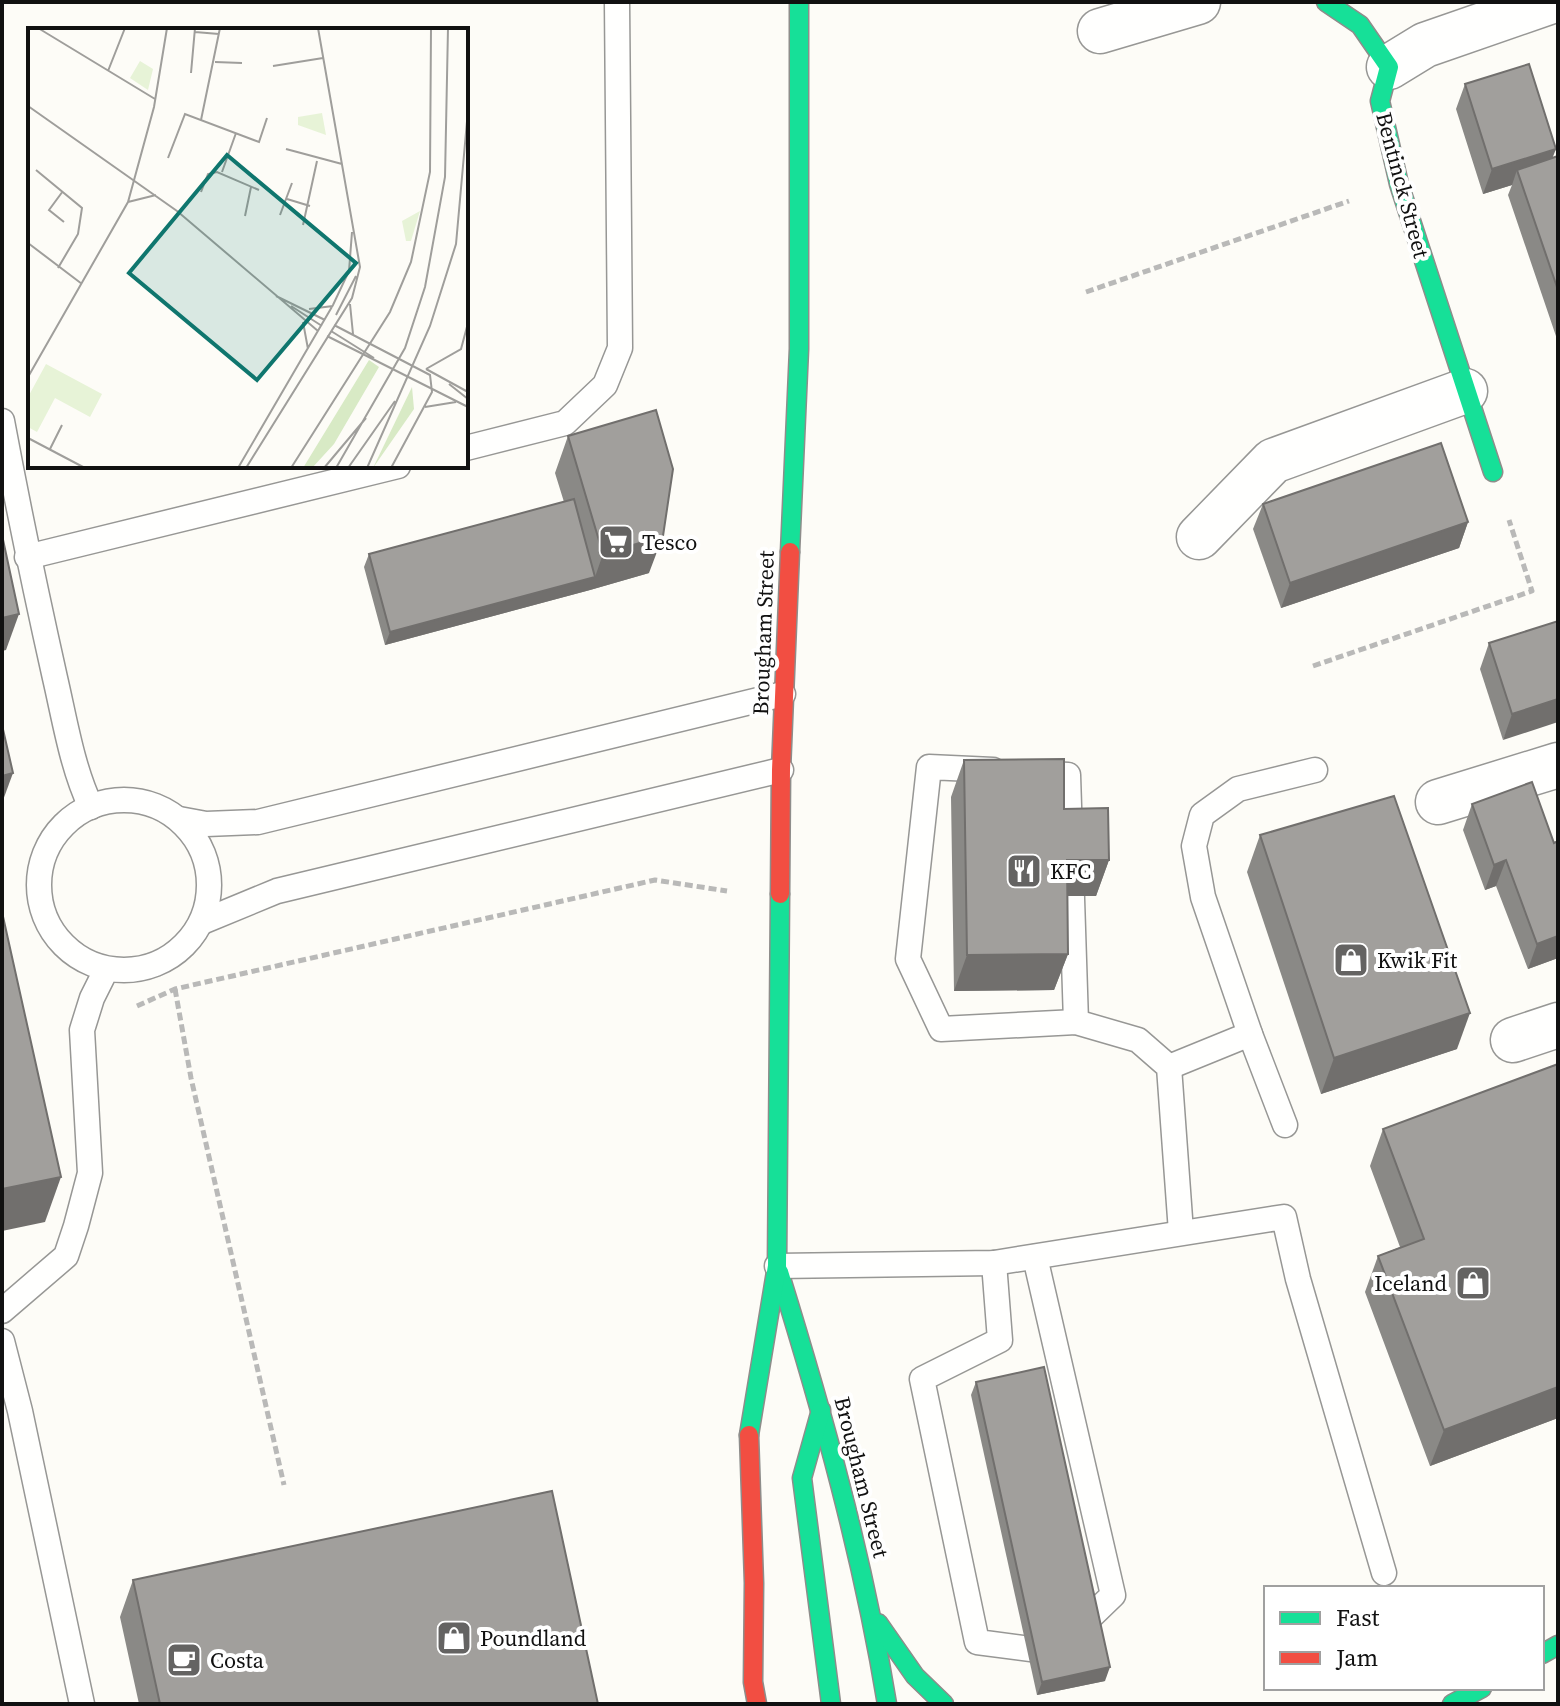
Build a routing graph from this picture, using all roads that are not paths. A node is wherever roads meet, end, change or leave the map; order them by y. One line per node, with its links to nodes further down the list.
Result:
1 (617, 2): 10 (lane)
2 (799, 2): 15 (street, Brougham Street)
3 (1198, 2): 6 (street)
4 (1326, 2): 7 (street)
5 (1549, 2): 7 (street)
6 (1100, 31)
7 (1389, 67): 8 (street, Bentinck Street)
8 (1465, 391): 12 (street, Bentinck Street); 13 (street)
9 (2, 421): 14 (lane)
10 (468, 447)
11 (390, 468): 14 (lane)
12 (1493, 472)
13 (1199, 537)
14 (27, 557): 20 (lane)
15 (783, 694): 17 (street, Brougham Street); 21 (lane)
16 (1558, 765): 19 (street)
17 (781, 770): 22 (lane); 33 (street, Brougham Street)
18 (1315, 770): 26 (lane)
19 (1438, 802)
20 (91, 807): 21 (lane); 23 (lane)
21 (179, 819): 22 (lane)
22 (202, 922): 23 (lane)
23 (106, 970): 34 (lane)
24 (1076, 1022): 24 (lane); 28 (lane)
25 (1558, 1025): 27 (street)
26 (1250, 1034): 28 (lane); 29 (lane)
27 (1513, 1040)
28 (1169, 1067): 30 (lane)
29 (1285, 1125)
30 (1181, 1232): 31 (lane); 37 (lane)
31 (1035, 1257): 32 (lane); 32 (lane)
32 (994, 1263): 33 (lane)
33 (777, 1266): 36 (street, Brougham Street); 39 (street, Brougham Street)
34 (2, 1311)
35 (2, 1341): 41 (lane)
36 (822, 1408): 38 (street, Brougham Street); 44 (street)
37 (1384, 1573)
38 (870, 1611): 45 (street, Brougham Street); 46 (street)
39 (753, 1682): 42 (street); 43 (street, Brougham Street)
40 (1478, 1690): 47 (street)
41 (82, 1704)
42 (742, 1704)
43 (757, 1704)
44 (831, 1704)
45 (887, 1704)
46 (944, 1704)
47 (1452, 1704)

